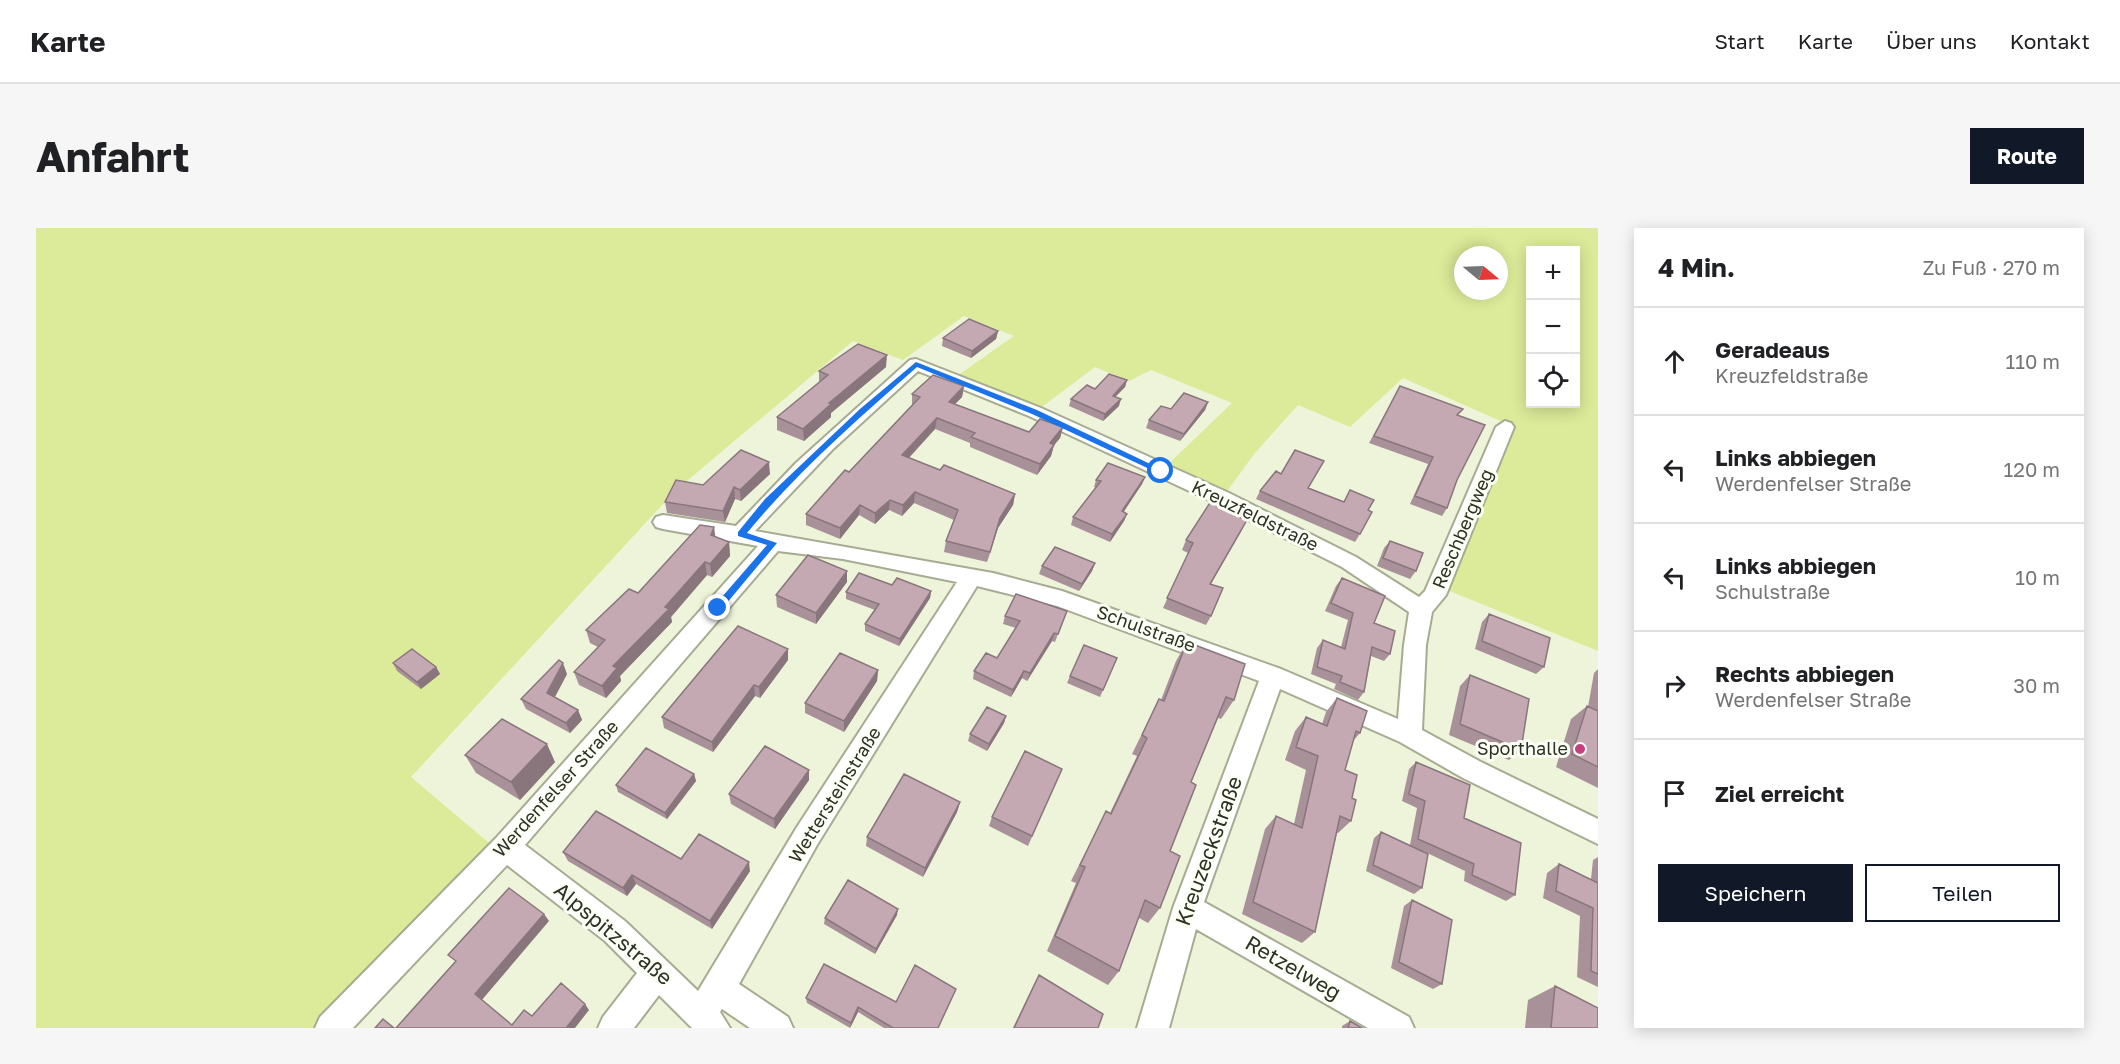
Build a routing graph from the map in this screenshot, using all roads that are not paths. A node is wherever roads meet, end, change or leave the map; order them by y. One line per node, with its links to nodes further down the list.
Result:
1 (1505, 426): 6 (street, Reschbergweg)
2 (663, 522): 3 (street, Schulstraße)
3 (741, 534): 4 (street, Schulstraße); 6 (street, Kreuzfeldstraße)
4 (773, 543): 5 (street, Schulstraße); 10 (street, Werdenfelser Straße)
5 (971, 578): 7 (street, Schulstraße); 13 (street, Wettersteinstraße)
6 (1421, 609): 8 (street, Reschbergweg)
7 (1273, 676): 8 (street, Schulstraße); 11 (street, Kreuzeckstraße)
8 (1409, 735): 9 (street, Schulstraße)
9 (1598, 832)
10 (506, 847): 12 (street, Alpspitzstraße); 14 (street, Werdenfelser Straße)
11 (1187, 908): 17 (street, Kreuzeckstraße); 18 (street, Retzelweg)
12 (658, 971): 13 (street, Alpspitzstraße); 15 (street)
13 (711, 1010): 16 (street, Alpspitzstraße)
14 (331, 1028)
15 (614, 1028)
16 (777, 1028)
17 (1153, 1028)
18 (1398, 1028)

